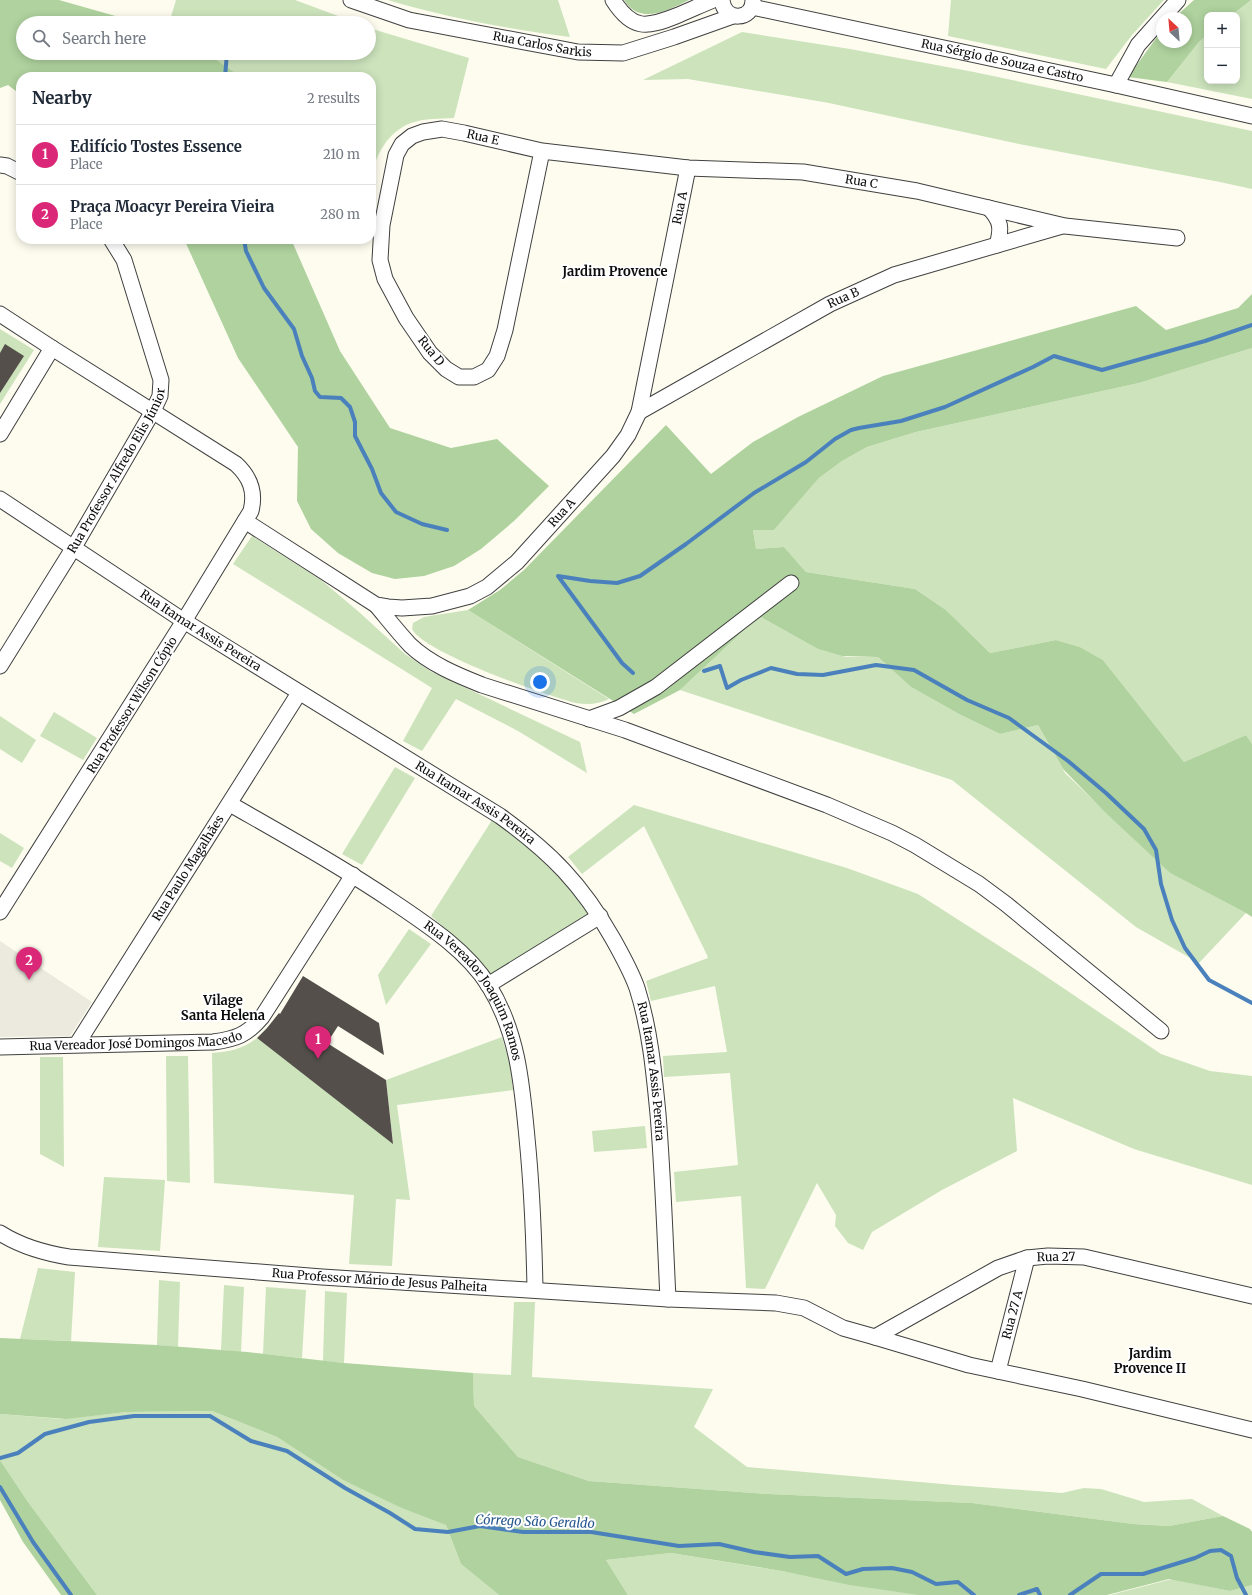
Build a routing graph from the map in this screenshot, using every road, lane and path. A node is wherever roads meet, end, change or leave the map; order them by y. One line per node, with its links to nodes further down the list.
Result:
1 (351, 0): 7 (street, Rua Carlos Sarkis)
2 (613, 0): 3 (street)
3 (713, 0)
4 (722, 0): 7 (street)
5 (1178, 0): 8 (street)
6 (753, 3): 7 (street, Rua Carlos Sarkis); 8 (street, Rua Sérgio de Souza e Castro)
7 (733, 16)
8 (1116, 84): 9 (street, Rua Sérgio de Souza e Castro)
9 (1252, 116)
10 (424, 132): 11 (street, Rua E); 11 (street, Rua D)
11 (542, 151): 13 (street, Rua C)
12 (0, 165): 14 (street)
13 (688, 168): 15 (street, Rua C); 23 (street, Rua A)
14 (16, 170)
15 (989, 208): 16 (street, Rua C); 19 (street)
16 (1065, 226): 17 (street, Rua C); 19 (street, Rua B)
17 (1177, 238)
18 (114, 244): 22 (street, Rua Professor Alfredo Elis Júnior)
19 (997, 245): 23 (street, Rua B)
20 (0, 314): 21 (street)
21 (52, 348): 22 (street); 24 (street)
22 (154, 411): 26 (street, Rua Professor Wilson Cópio); 27 (street, Rua Professor Alfredo Elis Júnior)
23 (639, 412): 29 (street, Rua A)
24 (0, 434)
25 (0, 499): 27 (street, Rua Itamar Assis Pereira)
26 (245, 522): 29 (street, Rua A); 30 (street, Rua Professor Wilson Cópio)
27 (74, 547): 30 (street, Rua Itamar Assis Pereira); 31 (street, Rua Professor Alfredo Elis Júnior)
28 (791, 583): 33 (street)
29 (376, 605): 33 (street)
30 (184, 622): 32 (street, Rua Itamar Assis Pereira); 36 (street, Rua Professor Wilson Cópio)
31 (0, 666)
32 (299, 693): 34 (street, Rua Paulo Magalhães); 37 (street, Rua Itamar Assis Pereira)
33 (589, 719): 39 (street)
34 (230, 804): 35 (street, Rua Vereador Joaquim Ramos); 40 (street, Rua Paulo Magalhães)
35 (353, 875): 38 (street, Rua Vereador Joaquim Ramos); 40 (street, Rua Vereador José Domingos Macedo)
36 (0, 912)
37 (600, 916): 38 (street); 46 (street, Rua Itamar Assis Pereira)
38 (488, 985): 44 (street, Rua Vereador Joaquim Ramos)
39 (1161, 1031)
40 (77, 1044): 41 (street, Rua Vereador José Domingos Macedo)
41 (0, 1047)
42 (0, 1234): 44 (street, Rua Professor Mário de Jesus Palheita)
43 (1026, 1258): 45 (street, Rua 27); 47 (street, Rua 27); 48 (street, Rua 27 A)
44 (536, 1289): 46 (street, Rua Professor Mário de Jesus Palheita)
45 (1252, 1296)
46 (668, 1298): 47 (street, Rua Professor Mário de Jesus Palheita)
47 (875, 1337): 48 (street)
48 (998, 1371): 49 (street)
49 (1252, 1430)

